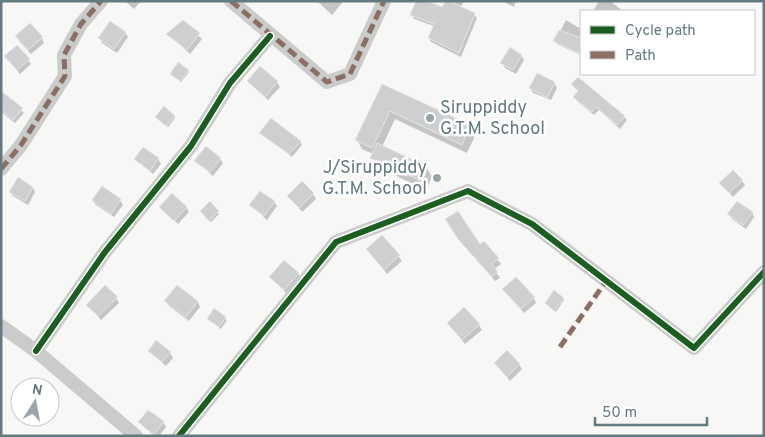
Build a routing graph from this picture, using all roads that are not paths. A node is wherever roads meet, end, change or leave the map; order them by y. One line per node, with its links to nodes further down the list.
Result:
1 (101, 1): 5 (street)
2 (231, 1): 4 (street)
3 (384, 1): 4 (street)
4 (270, 36): 8 (street)
5 (1, 169)
6 (764, 272): 10 (street)
7 (1, 326): 8 (street)
8 (36, 351): 9 (street)
9 (136, 436)
10 (179, 436)

